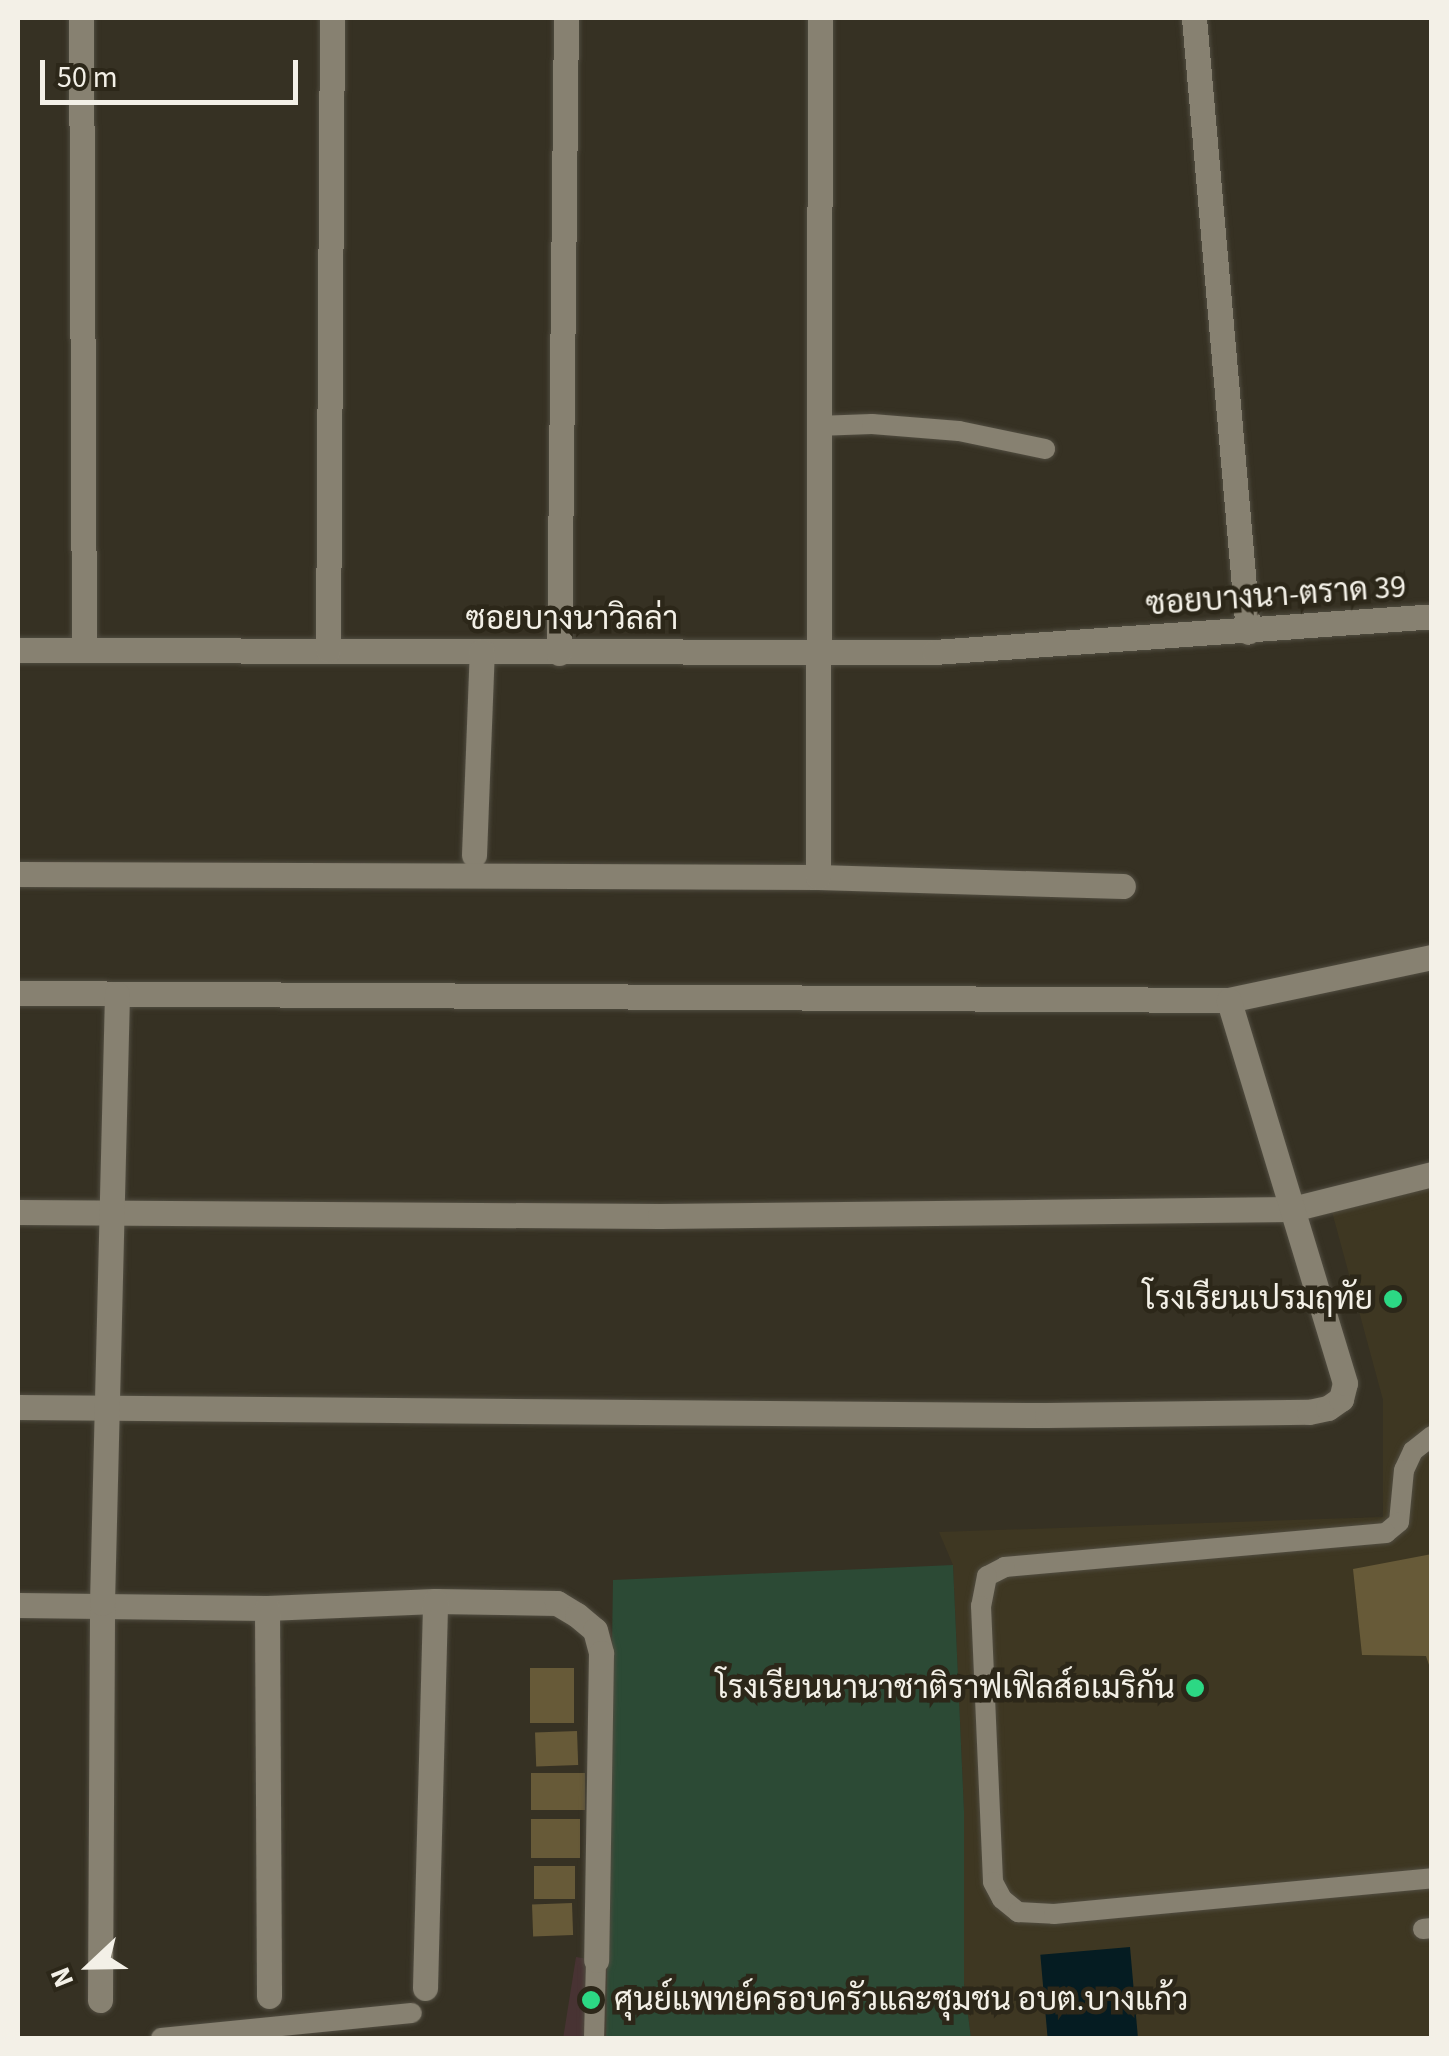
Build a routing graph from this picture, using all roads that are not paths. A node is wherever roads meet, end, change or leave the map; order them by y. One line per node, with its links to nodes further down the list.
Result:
1 (81, 18): 12 (street)
2 (332, 18): 13 (street)
3 (566, 18): 15 (street)
4 (820, 18): 6 (street)
5 (1194, 18): 9 (street)
6 (818, 426): 7 (lane); 16 (street)
7 (1044, 449)
8 (1432, 616): 9 (street, ซอยบางนา-ตราด 39)
9 (1248, 632): 10 (street, ซอยบางนา-ตราด 39)
10 (1125, 640): 16 (street, ซอยบางนาวิลล่า)
11 (18, 650): 12 (street, ซอยบางนาวิลล่า)
12 (84, 650): 13 (street, ซอยบางนาวิลล่า)
13 (328, 650): 14 (street, ซอยบางนาวิลล่า)
14 (482, 651): 15 (street, ซอยบางนาวิลล่า); 17 (street)
15 (559, 653): 16 (street, ซอยบางนาวิลล่า)
16 (818, 653): 19 (street)
17 (474, 854)
18 (18, 874): 19 (street)
19 (818, 877): 20 (street)
20 (1124, 886)
21 (1432, 958): 24 (street)
22 (18, 994): 23 (street)
23 (117, 994): 24 (street); 27 (street)
24 (1229, 1000): 26 (street)
25 (1432, 1174): 26 (street)
26 (1292, 1209): 27 (street); 30 (street)
27 (114, 1211): 28 (street); 30 (street)
28 (18, 1212)
29 (18, 1407): 30 (street)
30 (106, 1407): 33 (street)
31 (1432, 1436): 36 (lane)
32 (435, 1601): 35 (street); 37 (street); 38 (street)
33 (102, 1604): 34 (street); 35 (street); 40 (street)
34 (18, 1605)
35 (266, 1608): 39 (street)
36 (1432, 1878)
37 (596, 1960): 43 (lane)
38 (425, 1988)
39 (270, 1996)
40 (100, 2000)
41 (412, 2013): 42 (lane)
42 (161, 2038)
43 (594, 2038)

